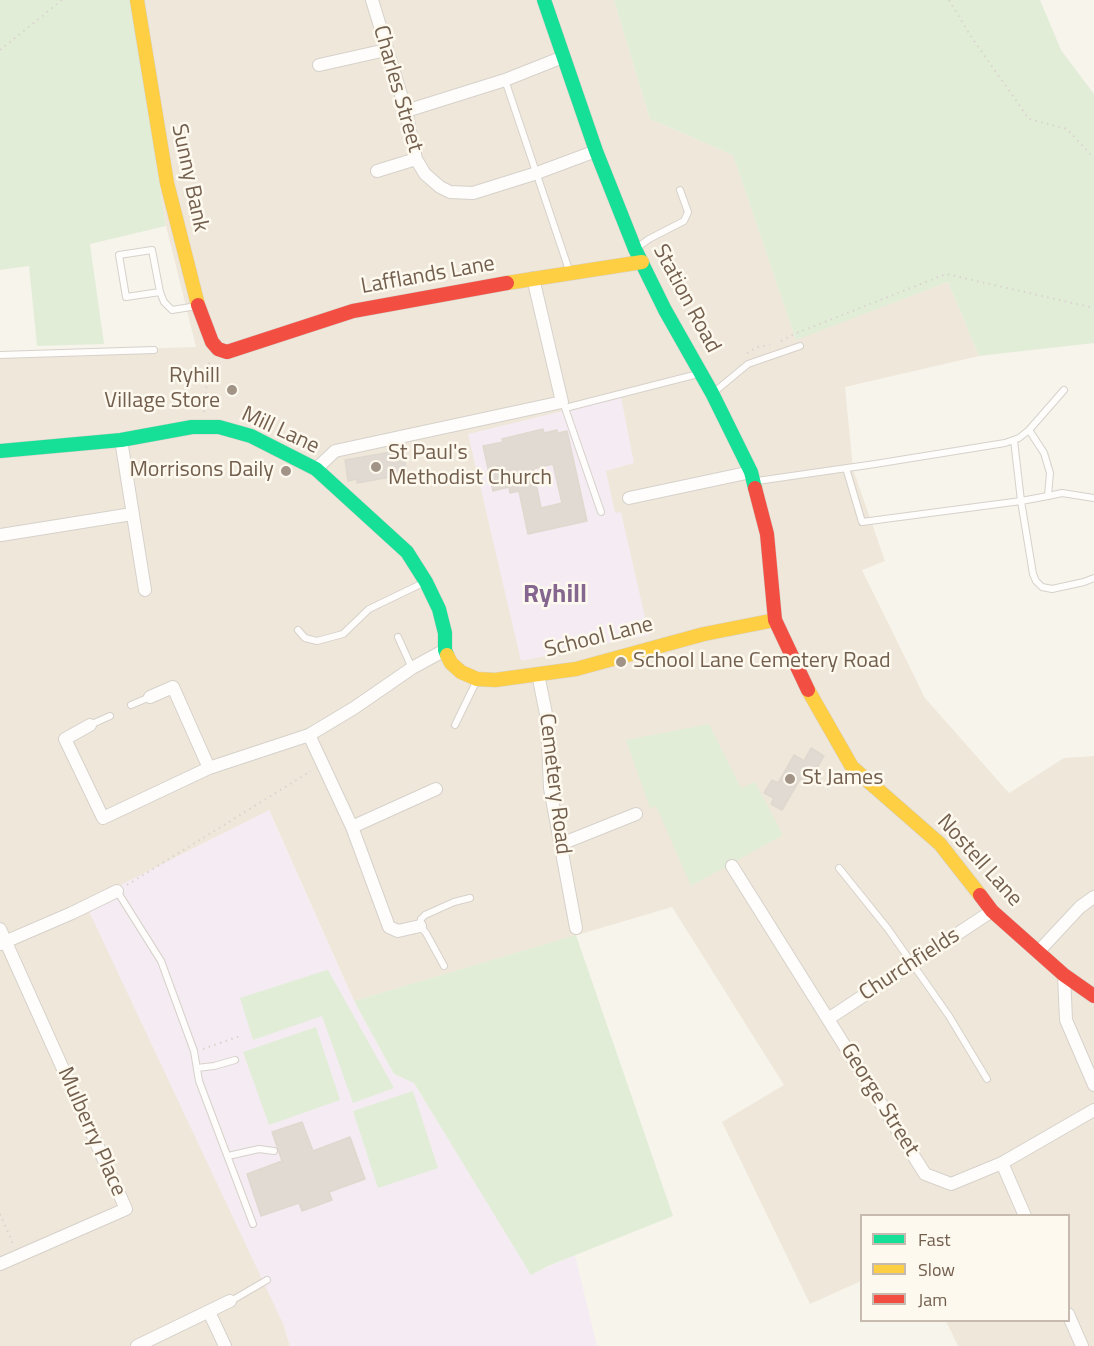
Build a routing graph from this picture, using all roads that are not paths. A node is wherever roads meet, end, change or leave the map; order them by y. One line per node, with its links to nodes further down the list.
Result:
1 (137, 0): 19 (street, Sunny Bank)
2 (372, 0): 4 (street, Charles Street)
3 (544, 0): 5 (street, Station Road)
4 (386, 50): 6 (street); 8 (street, Charles Street)
5 (563, 57): 7 (street); 9 (street, Station Road)
6 (319, 65)
7 (505, 80): 8 (street); 12 (lane)
8 (406, 111): 10 (street, Charles Street)
9 (596, 151): 12 (street, Charles Street); 14 (street, Station Road)
10 (416, 159): 11 (street); 12 (street, Charles Street)
11 (377, 171)
12 (537, 173): 16 (lane)
13 (680, 190): 14 (lane)
14 (635, 249): 15 (street, Station Road)
15 (642, 262): 16 (street, Lafflands Lane); 24 (street, Station Road)
16 (570, 273): 17 (street, Lafflands Lane)
17 (533, 278): 22 (street, Lafflands Lane); 27 (street)
18 (160, 292): 18 (lane); 19 (lane)
19 (198, 306): 22 (street, Sunny Bank)
20 (800, 346): 26 (lane)
21 (154, 350): 23 (lane)
22 (227, 352)
23 (0, 355)
24 (701, 373): 26 (street, Station Road); 27 (lane)
25 (1064, 390): 28 (lane)
26 (712, 393): 34 (street, Station Road)
27 (564, 405): 33 (street); 39 (lane)
28 (1029, 430): 30 (lane); 35 (lane)
29 (121, 440): 31 (street, Mill Lane); 33 (street, Mill Lane); 40 (street)
30 (1014, 440): 32 (lane); 38 (lane)
31 (0, 451)
32 (846, 468): 34 (lane); 38 (lane)
33 (316, 469): 45 (street, Mill Lane)
34 (752, 477): 36 (street); 47 (street, Station Road)
35 (1048, 496): 37 (lane); 38 (lane)
36 (629, 498)
37 (1094, 498)
38 (1021, 501): 44 (lane)
39 (601, 512)
40 (132, 514): 41 (street); 43 (street)
41 (1, 535)
42 (155, 568): 43 (street)
43 (142, 571): 46 (street)
44 (1094, 578)
45 (426, 582): 48 (lane); 50 (street, Mill Lane)
46 (145, 590)
47 (775, 620): 52 (street, School Lane); 70 (street, Nostell Lane)
48 (298, 630)
49 (398, 637): 51 (lane)
50 (444, 650): 51 (street); 53 (street)
51 (412, 668): 59 (street)
52 (538, 674): 53 (street, School Lane); 64 (street, Cemetery Road)
53 (477, 679): 58 (lane)
54 (150, 697): 55 (lane); 60 (street)
55 (131, 705)
56 (110, 716): 57 (lane)
57 (90, 725): 60 (street)
58 (455, 725)
59 (309, 735): 60 (street); 63 (street)
60 (209, 768)
61 (436, 789): 63 (street)
62 (636, 814): 64 (street)
63 (352, 827): 71 (street)
64 (561, 844): 72 (street, Cemetery Road)
65 (732, 866): 80 (street, George Street)
66 (839, 868): 76 (lane)
67 (117, 891): 74 (street); 82 (lane)
68 (1094, 897): 75 (street)
69 (470, 898): 71 (lane)
70 (992, 911): 75 (street, Nostell Lane); 76 (street, Churchfields)
71 (420, 926): 77 (lane)
72 (576, 928)
73 (0, 929): 74 (street, Mulberry Place)
74 (3, 943): 91 (street, Mulberry Place)
75 (1038, 952): 78 (street, Nostell Lane)
76 (912, 965): 80 (street, Churchfields); 83 (lane)
77 (444, 966)
78 (1064, 975): 79 (street, Nostell Lane); 84 (street)
79 (1094, 996)
80 (828, 1019): 88 (street, George Street)
81 (235, 1060): 82 (lane)
82 (197, 1068): 87 (lane)
83 (987, 1079)
84 (1094, 1085)
85 (1094, 1110): 88 (street, George Street)
86 (274, 1152): 87 (lane)
87 (228, 1156): 90 (lane)
88 (1002, 1163): 89 (street)
89 (1025, 1214)
90 (253, 1224)
91 (0, 1264)
92 (267, 1280): 93 (lane)
93 (230, 1301): 94 (street)
94 (209, 1312): 96 (street); 97 (street)
95 (1070, 1319): 98 (street)
96 (136, 1346)
97 (225, 1346)
98 (1082, 1346)

